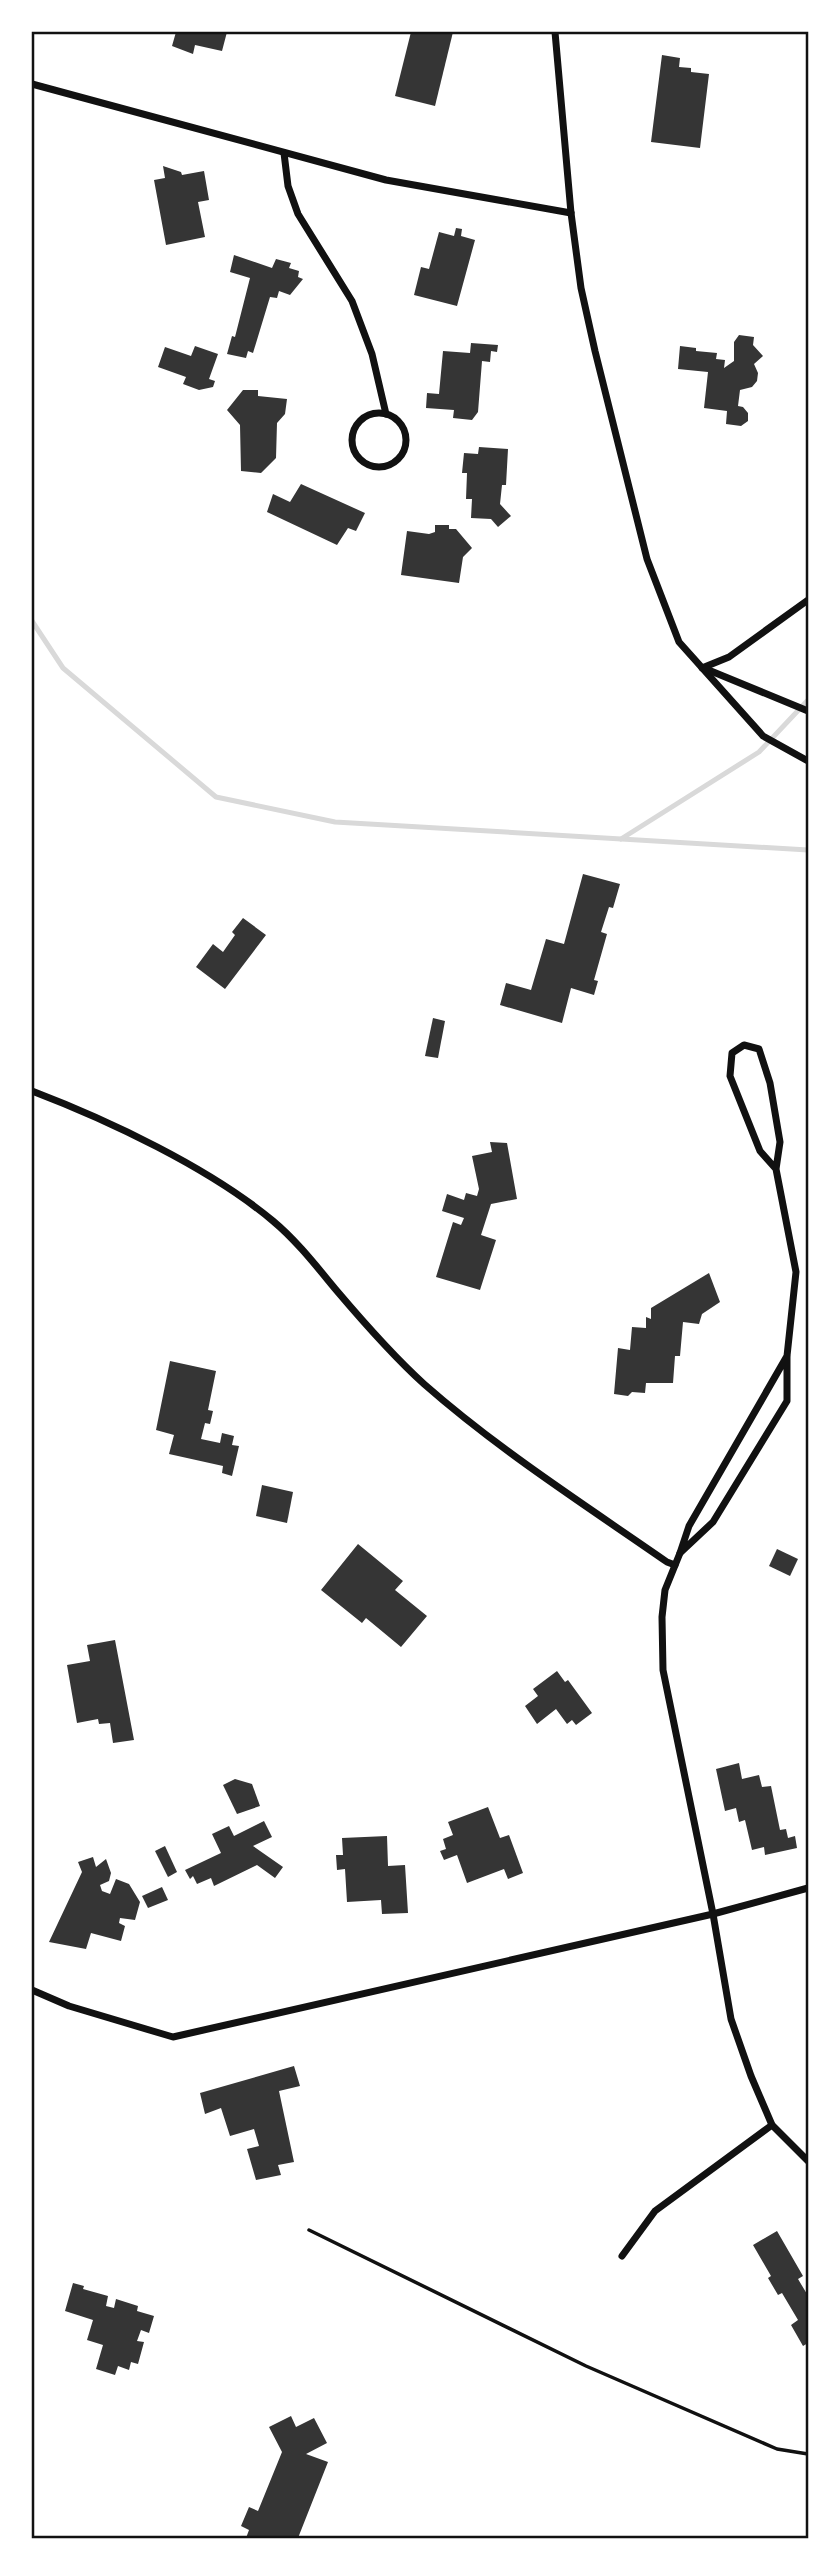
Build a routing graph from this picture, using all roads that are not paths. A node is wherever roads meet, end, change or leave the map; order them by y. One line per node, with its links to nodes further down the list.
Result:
1 (555, 32): 4 (street)
2 (32, 84): 3 (street)
3 (284, 153): 4 (street); 5 (street)
4 (571, 213): 7 (street)
5 (386, 414): 5 (street)
6 (808, 600): 7 (street)
7 (702, 668): 8 (street); 9 (street)
8 (808, 711)
9 (808, 761)
10 (32, 1091): 14 (street)
11 (776, 1169): 11 (street); 12 (street)
12 (787, 1356): 13 (street); 13 (street)
13 (680, 1553): 14 (street)
14 (675, 1565): 16 (street)
15 (808, 1888): 16 (street)
16 (713, 1914): 17 (street); 18 (street)
17 (32, 1990)
18 (772, 2125): 19 (street); 20 (street)
19 (808, 2161)
20 (622, 2256)

